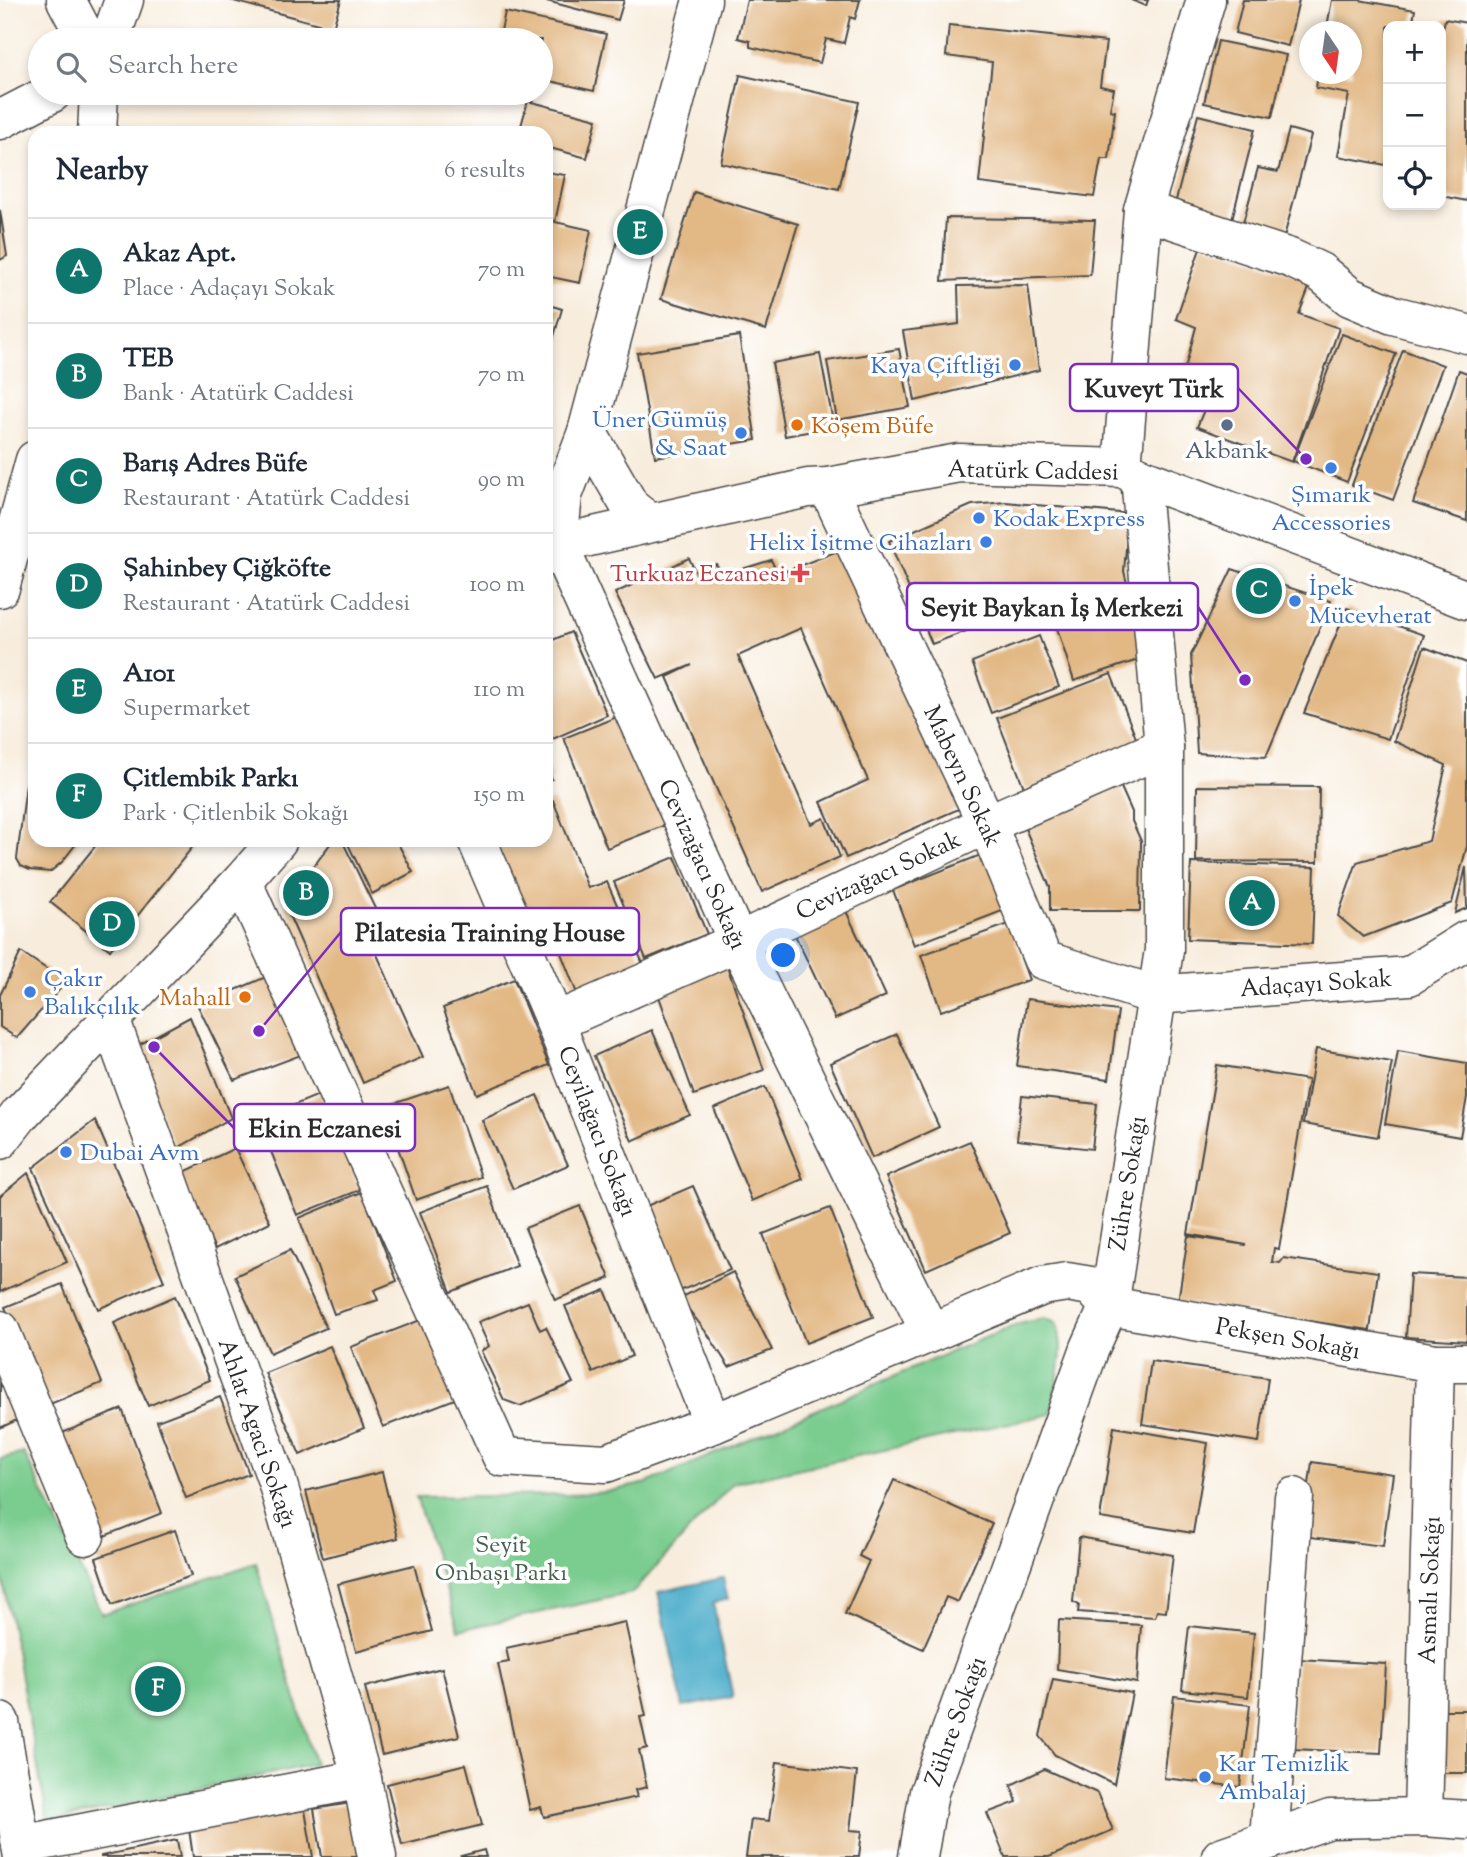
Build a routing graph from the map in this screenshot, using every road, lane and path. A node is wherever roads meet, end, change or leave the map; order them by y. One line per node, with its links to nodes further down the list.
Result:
1 (66, 0): 5 (street)
2 (124, 0): 6 (street)
3 (702, 0): 13 (street)
4 (1206, 0): 11 (street, Zühre Sokağı)
5 (81, 28)
6 (114, 28)
7 (29, 105): 9 (street)
8 (98, 105): 10 (street)
9 (0, 120)
10 (97, 126)
11 (1143, 210): 12 (street); 14 (street, Zühre Sokağı)
12 (1467, 334)
13 (587, 432): 17 (street); 18 (street)
14 (1131, 473): 16 (street, Atatürk Caddesi); 22 (street, Atatürk Caddesi); 23 (street, Zühre Sokağı)
15 (28, 485): 21 (street)
16 (828, 487): 17 (street, Atatürk Caddesi); 24 (street, Mabeyn Sokak)
17 (650, 523): 19 (street, Atatürk Caddesi)
18 (553, 545)
19 (553, 550)
20 (553, 552): 29 (street, Cevizağacı Sokağı)
21 (0, 585)
22 (1467, 600)
23 (1164, 747): 24 (street, Cevizağacı Sokak); 30 (street, Zühre Sokağı)
24 (987, 824): 29 (street, Cevizağacı Sokak); 30 (street, Mabeyn Sokak)
25 (272, 847): 27 (street)
26 (480, 847): 32 (street, Ceyilağacı Sokağı)
27 (242, 881): 31 (street); 38 (street)
28 (1467, 940): 30 (street, Adaçayı Sokak)
29 (738, 942): 32 (street, Cevizağacı Sokak); 36 (street, Cevizağacı Sokağı)
30 (1155, 995): 34 (street, Zühre Sokağı)
31 (110, 1019): 33 (street); 42 (street, Ahlat Agaci Sokağı)
32 (555, 1022): 38 (street, Ceyilağacı Sokağı)
33 (7, 1123)
34 (1109, 1306): 36 (street); 37 (street, Pekşen Sokağı); 48 (street, Zühre Sokağı)
35 (0, 1330): 40 (street)
36 (930, 1332): 38 (street)
37 (1451, 1363): 43 (street, Asmalı Sokağı)
38 (713, 1424)
39 (1294, 1497): 45 (street)
40 (85, 1536)
41 (0, 1723): 46 (street)
42 (362, 1779): 46 (street); 47 (street, Ahlat Agaci Sokağı)
43 (1423, 1817): 44 (street); 45 (street)
44 (1467, 1820)
45 (1269, 1840): 49 (street)
46 (22, 1851)
47 (377, 1857)
48 (918, 1857)
49 (1221, 1857)

